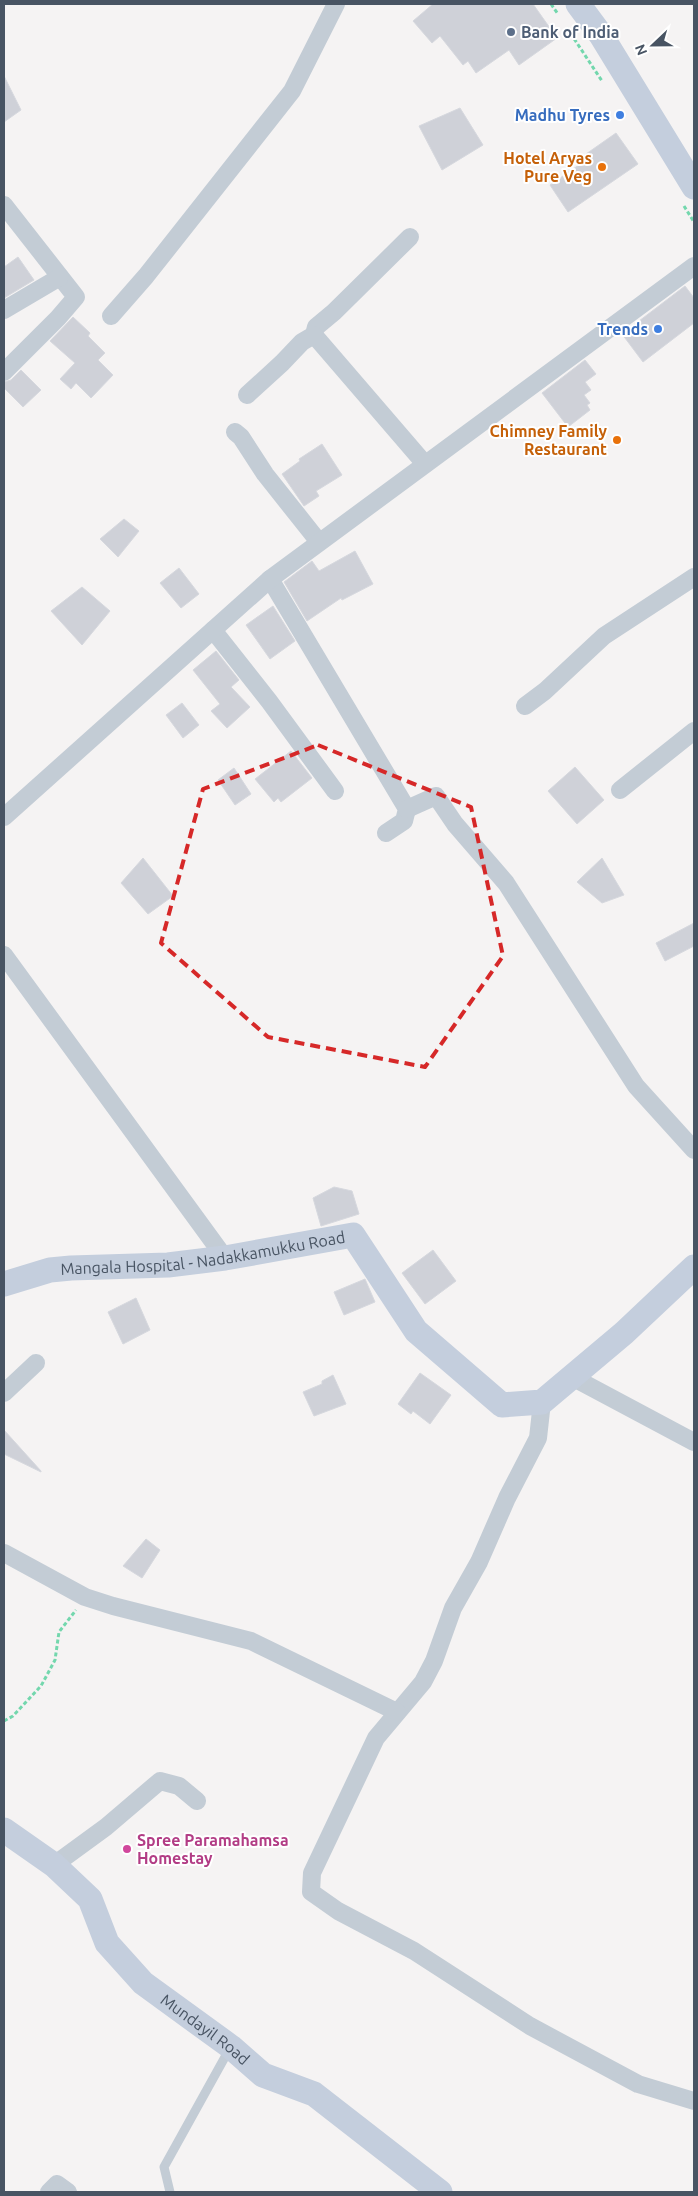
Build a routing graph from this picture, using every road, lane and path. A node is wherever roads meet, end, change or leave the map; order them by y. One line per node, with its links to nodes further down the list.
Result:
1 (336, 4): 9 (street)
2 (578, 4): 3 (main road)
3 (694, 188)
4 (4, 205): 7 (street)
5 (410, 237): 10 (street)
6 (694, 266): 14 (street)
7 (60, 277): 8 (street); 11 (street)
8 (4, 310)
9 (111, 316)
10 (314, 335): 12 (street); 14 (street)
11 (4, 372)
12 (247, 395)
13 (235, 432): 15 (street)
14 (425, 464): 15 (street)
15 (319, 542): 17 (street)
16 (694, 577): 19 (street)
17 (270, 578): 18 (street); 23 (street)
18 (213, 630): 22 (street); 24 (street)
19 (525, 706)
20 (694, 731): 21 (street)
21 (620, 790)
22 (335, 791)
23 (407, 809): 25 (street); 27 (street)
24 (4, 817)
25 (386, 833)
26 (4, 955): 28 (street)
27 (694, 1150)
28 (225, 1258): 30 (main road, Mangala Hospital - Nadakkamukku Road); 34 (main road, Mangala Hospital - Nadakkamukku Road)
29 (694, 1267): 32 (main road)
30 (4, 1284)
31 (36, 1364): 33 (street)
32 (572, 1377): 34 (main road); 35 (street)
33 (4, 1393)
34 (542, 1402): 38 (street)
35 (694, 1442)
36 (4, 1553): 37 (street)
37 (85, 1597): 38 (street); 39 (path)
38 (397, 1712): 44 (street)
39 (4, 1721)
40 (197, 1801): 42 (street)
41 (4, 1830): 42 (main road, Mundayil Road)
42 (54, 1865): 43 (main road, Mundayil Road)
43 (231, 2047): 47 (lane); 48 (main road, Mundayil Road)
44 (694, 2101)
45 (49, 2192): 46 (street)
46 (68, 2192)
47 (170, 2192)
48 (440, 2192)

